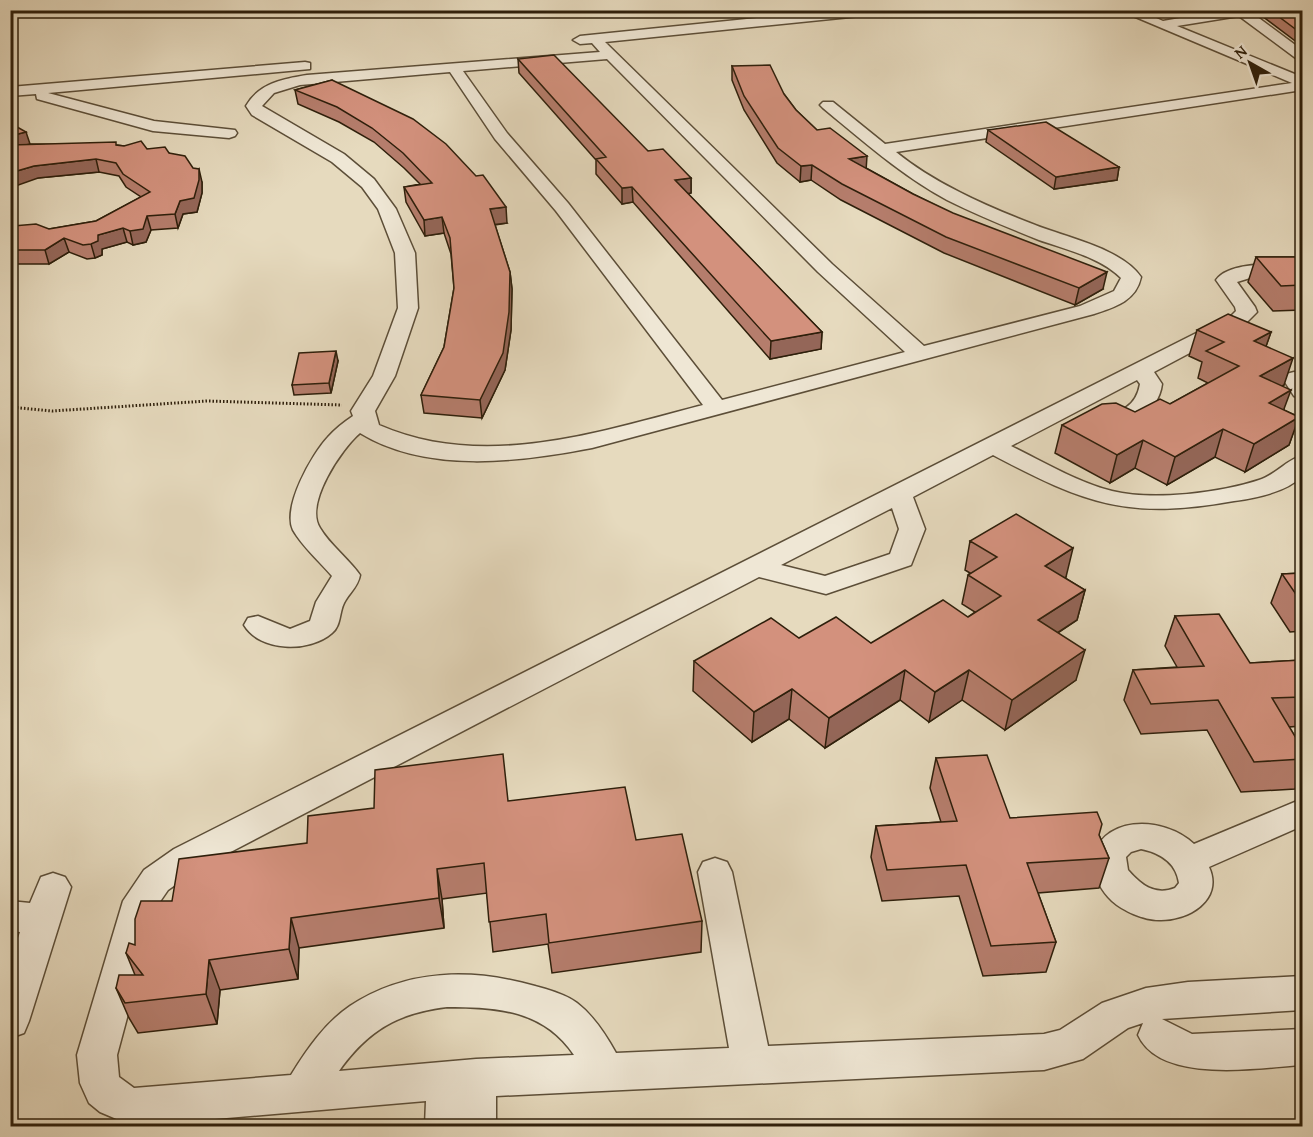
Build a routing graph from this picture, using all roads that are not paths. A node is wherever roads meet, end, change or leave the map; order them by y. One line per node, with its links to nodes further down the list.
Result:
1 (880, 10): 5 (street)
2 (1125, 10): 4 (street)
3 (1240, 11): 4 (street); 7 (street)
4 (1160, 25): 12 (street)
5 (595, 39): 6 (street); 9 (street)
6 (571, 41)
7 (1300, 53)
8 (440, 54): 13 (street)
9 (609, 55): 10 (street); 20 (street)
10 (454, 68): 11 (street); 21 (street)
11 (292, 81): 14 (street); 22 (street)
12 (1302, 84): 18 (street)
13 (10, 92)
14 (42, 96): 15 (street); 17 (street)
15 (10, 99)
16 (828, 105): 18 (street)
17 (229, 134)
18 (882, 149): 20 (street)
19 (1302, 270): 23 (street)
20 (920, 354): 21 (street)
21 (716, 407): 22 (street)
22 (364, 414): 27 (street)
23 (992, 445): 24 (street); 25 (street)
24 (1302, 464)
25 (899, 493): 26 (street); 26 (street)
26 (754, 567): 39 (street)
27 (258, 625)
28 (1302, 812): 29 (street)
29 (1189, 861)
30 (715, 872): 36 (street)
31 (35, 907): 33 (street)
32 (1302, 993): 36 (street)
33 (10, 1021)
34 (1156, 1035): 35 (street)
35 (1302, 1047)
36 (752, 1065): 37 (street)
37 (605, 1071): 38 (street); 39 (street)
38 (462, 1079): 39 (street); 40 (street); 41 (street)
39 (302, 1093)
40 (446, 1126)
41 (476, 1126)

